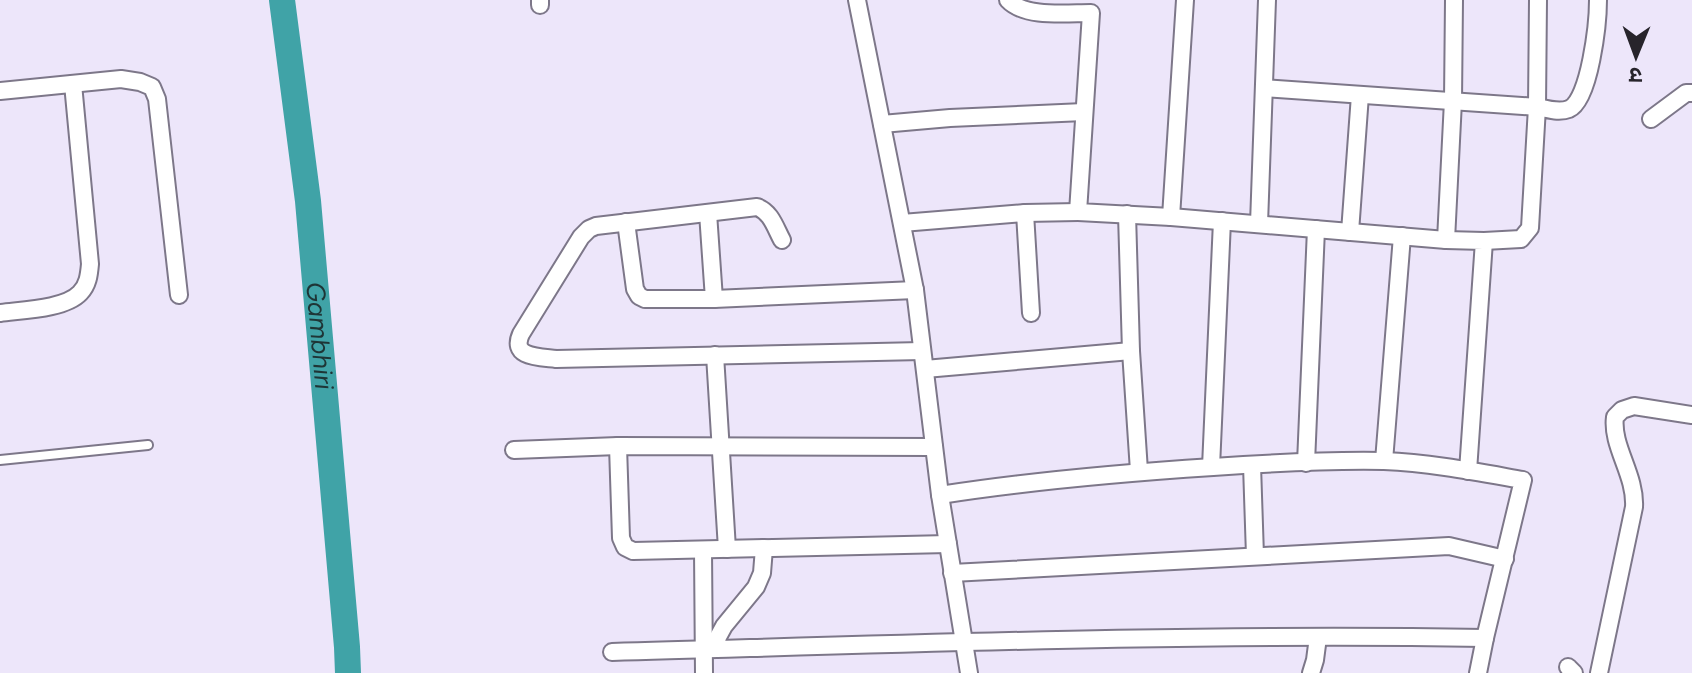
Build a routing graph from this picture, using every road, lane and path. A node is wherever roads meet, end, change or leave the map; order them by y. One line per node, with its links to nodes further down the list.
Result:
1 (857, 0): 18 (street)
2 (1008, 0): 8 (street)
3 (1185, 0): 23 (street)
4 (1267, 0): 10 (street)
5 (1454, 0): 14 (street)
6 (1538, 0): 15 (street)
7 (1598, 0): 15 (street)
8 (1094, 6): 16 (street)
9 (73, 84): 11 (street); 35 (street); 37 (street)
10 (1264, 88): 13 (street); 27 (street)
11 (0, 91)
12 (1692, 93): 17 (street)
13 (1360, 95): 14 (street); 29 (street)
14 (1453, 101): 15 (street); 32 (street)
15 (1537, 107): 33 (street)
16 (1084, 112): 18 (street); 19 (street)
17 (1651, 119)
18 (882, 124): 26 (street)
19 (1078, 212): 21 (street); 22 (street)
20 (708, 213): 25 (street); 31 (street); 36 (street)
21 (1025, 213): 26 (street); 38 (street)
22 (1127, 214): 23 (street); 40 (street)
23 (1171, 217): 24 (street)
24 (1222, 221): 27 (street); 53 (street)
25 (626, 222): 36 (street); 41 (street)
26 (902, 223): 34 (street)
27 (1259, 224): 28 (street)
28 (1316, 229): 29 (street); 51 (street)
29 (1350, 232): 30 (street)
30 (1402, 236): 32 (street); 50 (street)
31 (782, 240)
32 (1446, 240): 33 (street)
33 (1484, 241): 55 (street)
34 (915, 290): 36 (street); 39 (street)
35 (179, 295)
36 (714, 299)
37 (0, 313)
38 (1031, 313)
39 (922, 351): 41 (street); 42 (street)
40 (1131, 351): 42 (street); 54 (street)
41 (715, 355): 46 (street)
42 (925, 369): 47 (street)
43 (1692, 415): 73 (street)
44 (148, 445): 49 (lane)
45 (618, 446): 46 (street); 48 (street); 60 (street)
46 (721, 447): 47 (street); 59 (street)
47 (934, 447): 56 (street)
48 (514, 450)
49 (0, 460)
50 (1384, 461): 51 (street); 55 (street)
51 (1306, 463): 52 (street)
52 (1252, 465): 53 (street); 61 (street)
53 (1211, 467): 54 (street)
54 (1139, 471): 56 (street)
55 (1468, 471): 62 (street)
56 (940, 495): 57 (street)
57 (948, 544): 58 (street); 63 (street)
58 (764, 548): 59 (street); 67 (street)
59 (727, 549): 60 (street)
60 (703, 550): 67 (street)
61 (1255, 556): 62 (street); 63 (street)
62 (1505, 559): 65 (street)
63 (952, 573): 66 (street)
64 (1318, 637): 65 (street); 66 (street); 71 (street)
65 (1485, 638): 72 (street)
66 (964, 642): 67 (street); 70 (street)
67 (709, 649): 68 (street); 69 (street)
68 (612, 652)
69 (704, 673)
70 (969, 673)
71 (1311, 673)
72 (1478, 673)
73 (1599, 673)

